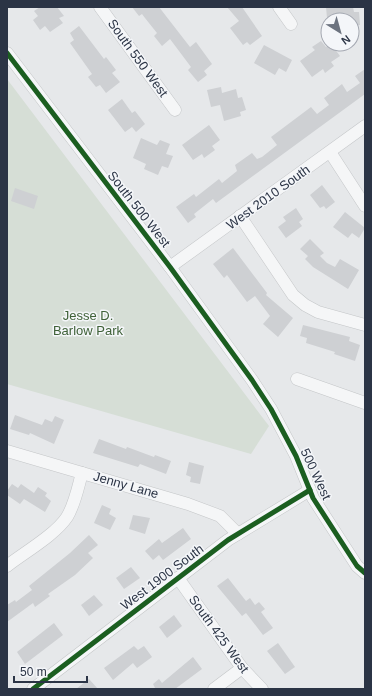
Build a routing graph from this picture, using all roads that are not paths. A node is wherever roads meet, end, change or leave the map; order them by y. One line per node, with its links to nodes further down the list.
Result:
1 (100, 7): 5 (street, South 550 West)
2 (279, 7): 3 (street)
3 (291, 24)
4 (7, 53): 10 (street, South 500 West)
5 (175, 110)
6 (365, 126): 7 (street, West 2010 South)
7 (330, 152): 8 (street); 9 (street, West 2010 South)
8 (365, 206)
9 (240, 216): 10 (street, West 2010 South); 11 (street)
10 (170, 267): 13 (street, South 500 West)
11 (365, 325)
12 (297, 379): 14 (street)
13 (252, 380): 17 (street, 500 West)
14 (365, 403)
15 (7, 450): 16 (street, Jenny Lane)
16 (82, 473): 18 (street, Jenny Lane); 19 (street)
17 (310, 490): 18 (street, West 1900 South); 20 (street, 500 West)
18 (238, 534): 21 (street, West 1900 South)
19 (7, 566)
20 (365, 573)
21 (178, 578): 22 (street, South 425 West); 23 (street, West 1900 South)
22 (242, 668): 24 (street); 25 (street, South 425 West)
23 (33, 689)
24 (214, 689)
25 (262, 689)

